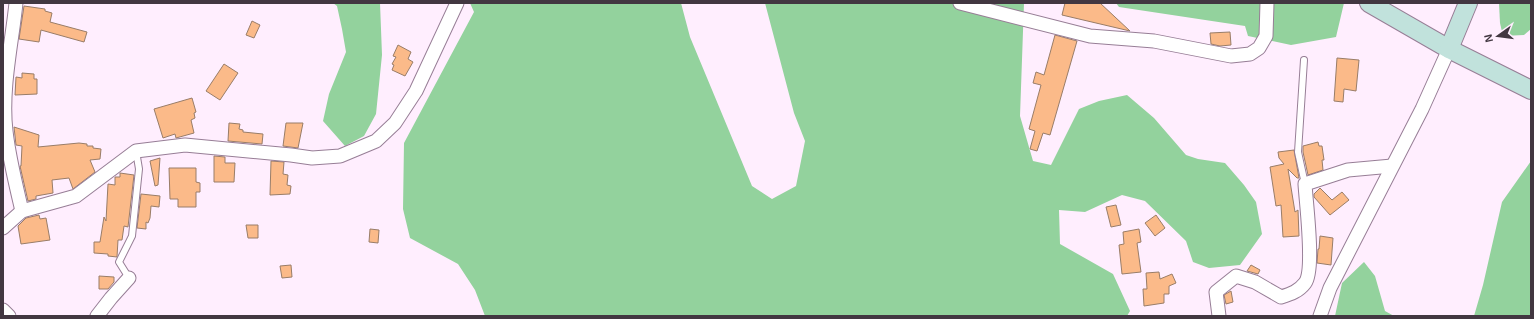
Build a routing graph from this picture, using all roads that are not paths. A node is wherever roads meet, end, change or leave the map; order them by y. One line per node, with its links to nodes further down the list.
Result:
1 (16, 3): 13 (street)
2 (457, 3): 10 (street)
3 (960, 3): 4 (street)
4 (1267, 3)
5 (1369, 3): 7 (street)
6 (1468, 3): 7 (street)
7 (1449, 49): 9 (street); 11 (street)
8 (1304, 60): 12 (lane)
9 (1531, 90)
10 (136, 151): 13 (street); 15 (lane)
11 (1392, 166): 12 (street); 20 (street)
12 (1305, 184): 19 (street)
13 (22, 211): 14 (street)
14 (3, 228)
15 (129, 278): 18 (street)
16 (3, 310): 17 (street)
17 (9, 316)
18 (97, 316)
19 (1219, 316)
20 (1320, 316)

